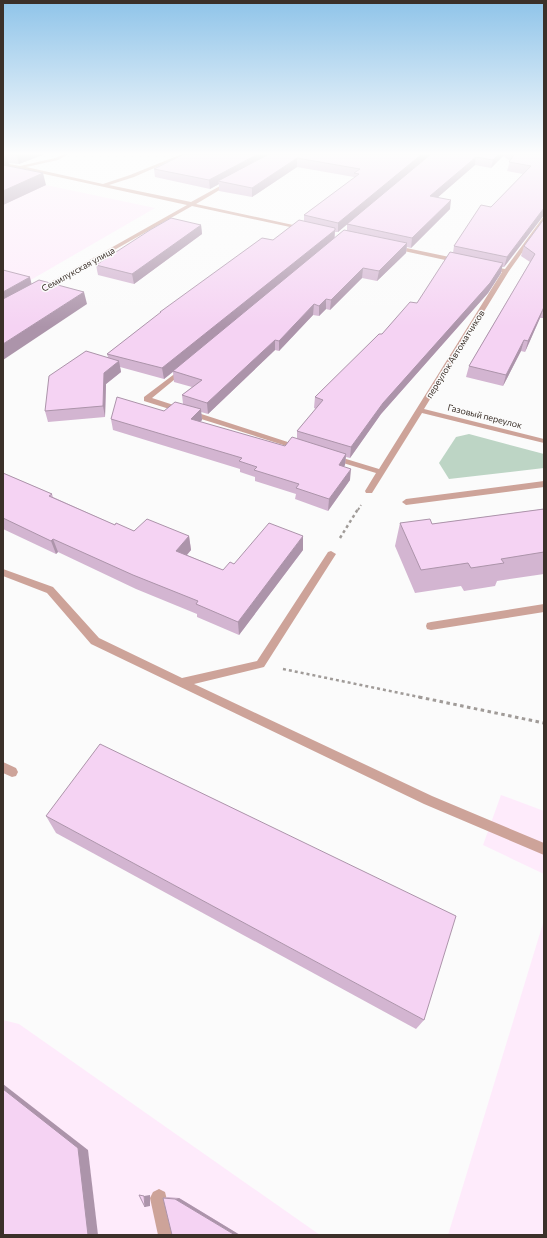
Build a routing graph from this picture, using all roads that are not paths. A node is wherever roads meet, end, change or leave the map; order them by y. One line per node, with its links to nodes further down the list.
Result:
1 (177, 212): 9 (street, Семилукская улица)
2 (227, 212): 4 (street)
3 (544, 218): 8 (street, переулок Автоматчиков)
4 (310, 229)
5 (385, 245): 6 (street)
6 (468, 263)
7 (483, 266): 8 (street)
8 (506, 271): 11 (street, переулок Автоматчиков)
9 (36, 292)
10 (189, 364): 13 (street)
11 (420, 410): 12 (street, Газовый переулок); 15 (street, переулок Автоматчиков)
12 (544, 441)
13 (306, 449)
14 (328, 456): 15 (street)
15 (381, 472): 17 (street, переулок Автоматчиков)
16 (544, 484): 18 (street)
17 (369, 492)
18 (406, 502)
19 (331, 554): 23 (street)
20 (3, 572): 23 (street)
21 (544, 608): 22 (street)
22 (431, 626)
23 (181, 683): 24 (street)
24 (544, 849)
25 (159, 1198): 26 (street)
26 (167, 1235)

